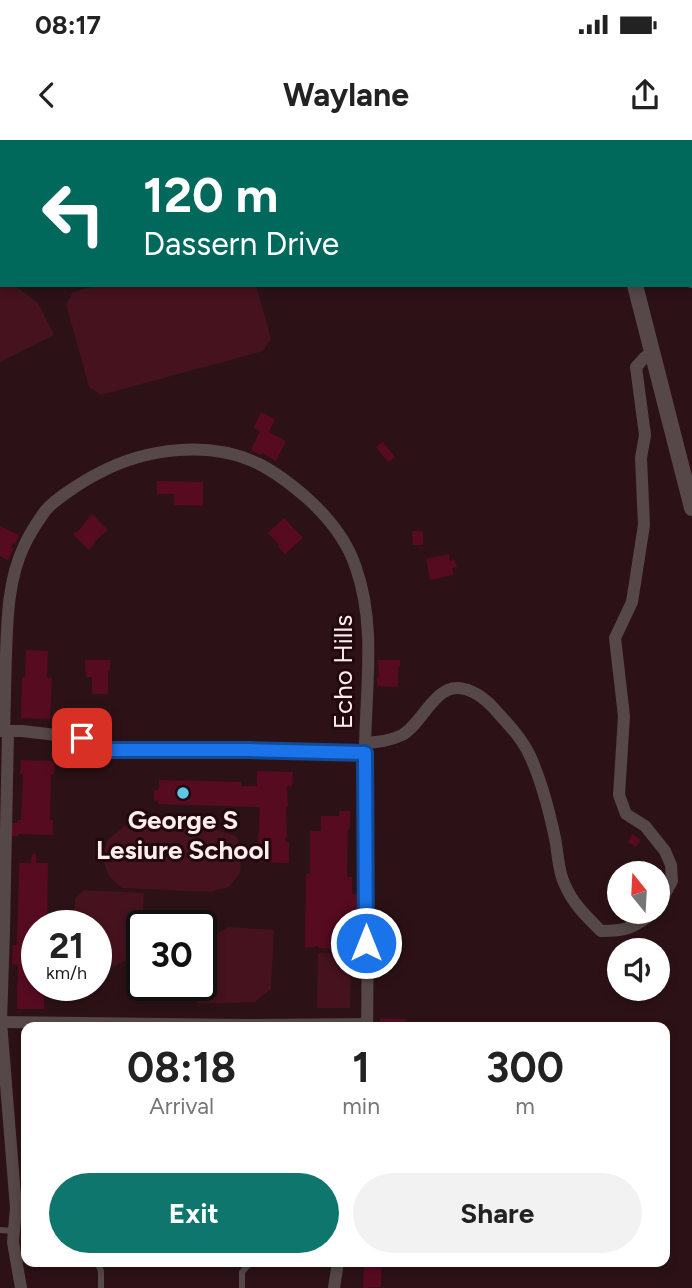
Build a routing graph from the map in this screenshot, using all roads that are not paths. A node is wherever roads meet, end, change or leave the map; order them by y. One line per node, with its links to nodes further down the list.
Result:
1 (635, 287): 2 (street)
2 (652, 354): 3 (street); 6 (street)
3 (692, 508)
4 (4, 732): 5 (street); 5 (street, Echo Hills); 9 (street, Echo Hills)
5 (365, 748): 10 (street); 12 (street, Echo Hills)
6 (669, 861)
7 (670, 863): 8 (street)
8 (670, 885)
9 (3, 891): 11 (street, Echo Hills)
10 (639, 924)
11 (0, 1022): 13 (street); 15 (street, Echo Hills)
12 (367, 1022)
13 (21, 1023)
14 (0, 1230): 15 (lane)
15 (14, 1231): 19 (street, Echo Hills)
16 (99, 1267): 20 (lane)
17 (246, 1267): 21 (lane)
18 (337, 1267): 22 (street)
19 (21, 1288)
20 (101, 1288)
21 (242, 1288)
22 (334, 1288)

